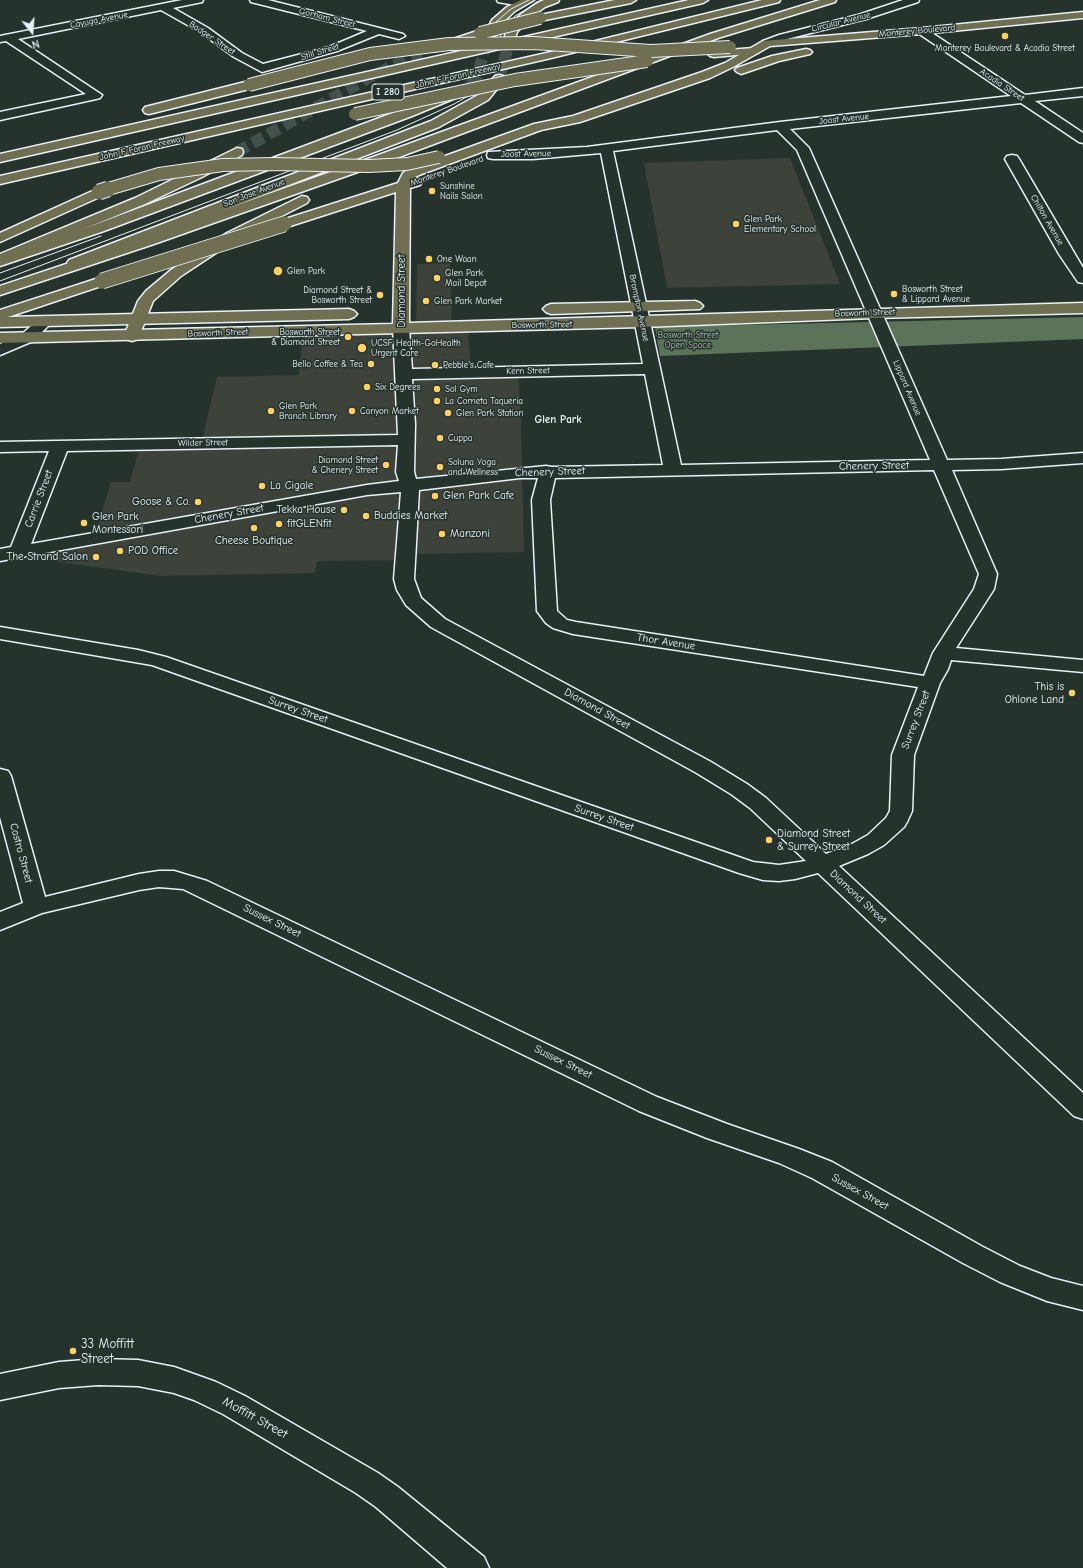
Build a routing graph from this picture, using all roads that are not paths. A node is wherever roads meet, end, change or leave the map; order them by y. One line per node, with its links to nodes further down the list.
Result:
1 (198, 0): 11 (street, Cayuga Avenue)
2 (255, 0): 15 (street, Gorham Street)
3 (502, 0): 10 (street)
4 (554, 0): 18 (main road)
5 (631, 0): 19 (main road, bridge)
6 (703, 0): 44 (main road, John F Foran Freeway / I 280)
7 (775, 0): 46 (main road, John F Foran Freeway / I 280)
8 (831, 0): 35 (main road)
9 (914, 0): 14 (street, Circular Avenue)
10 (525, 2): 19 (main road)
11 (163, 7): 21 (street, Cayuga Avenue); 26 (street, Badger Street)
12 (1083, 15): 16 (main road, Monterey Boulevard)
13 (1083, 23): 20 (main road, Monterey Boulevard)
14 (824, 27): 22 (street, Circular Avenue); 23 (main road)
15 (377, 31): 17 (street, Gorham Street); 26 (street, Still Street)
16 (922, 31): 20 (street, Acadia Street); 23 (main road, Monterey Boulevard)
17 (399, 36)
18 (511, 36)
19 (483, 37): 25 (main road)
20 (933, 38): 23 (main road, Monterey Boulevard); 31 (street, Acadia Street)
21 (4, 39): 33 (street)
22 (767, 43): 23 (main road, Monterey Boulevard); 24 (main road, Monterey Boulevard); 32 (main road, bridge)
23 (835, 43): 24 (main road, Monterey Boulevard); 29 (main road)
24 (754, 51): 29 (main road, Monterey Boulevard); 34 (main road, bridge)
25 (420, 53)
26 (262, 68)
27 (499, 79): 51 (main road, San Jose Avenue)
28 (470, 86): 49 (main road, San Jose Avenue)
29 (658, 91): 42 (main road, Monterey Boulevard)
30 (1083, 92): 31 (street, Joost Avenue)
31 (1023, 99): 36 (street, Joost Avenue); 38 (street, Acadia Street)
32 (134, 114)
33 (0, 116)
34 (339, 117)
35 (494, 117): 51 (main road); 60 (main road)
36 (780, 126): 43 (street, Joost Avenue); 54 (street, Lippard Avenue)
37 (74, 129): 41 (main road)
38 (1083, 139)
39 (542, 141): 43 (street, Joost Avenue)
40 (224, 144): 49 (main road)
41 (0, 147)
42 (494, 148): 43 (street, Joost Avenue); 47 (main road, Monterey Boulevard); 48 (main road, bridge)
43 (606, 148): 53 (street, Brompton Avenue)
44 (0, 158)
45 (1012, 159): 50 (street, Chilton Avenue)
46 (0, 180)
47 (402, 186): 58 (main road, Monterey Boulevard, bridge); 59 (main road, Diamond Street)
48 (0, 238)
49 (0, 260)
50 (1083, 279)
51 (0, 291)
52 (1083, 298): 54 (main road, Bosworth Street)
53 (639, 307): 54 (main road, Bosworth Street); 56 (main road, Bosworth Street); 63 (street, Brompton Avenue)
54 (872, 307): 55 (main road, Bosworth Street); 63 (main road, Bosworth Street); 74 (street, Lippard Avenue)
55 (1083, 308)
56 (535, 310)
57 (360, 314): 60 (main road, Bosworth Street)
58 (0, 315)
59 (401, 317): 63 (main road, Bosworth Street); 64 (main road, Bosworth Street); 69 (street, Diamond Street)
60 (138, 319): 62 (main road, Bosworth Street); 64 (main road)
61 (0, 322): 62 (main road, Bosworth Street)
62 (44, 322): 66 (street)
63 (642, 322): 68 (street, Brompton Avenue)
64 (132, 336): 66 (main road, Bosworth Street)
65 (0, 338): 66 (main road, Bosworth Street)
66 (27, 338): 67 (street)
67 (0, 350)
68 (652, 369): 69 (street, Kern Street); 75 (street, Brompton Avenue)
69 (404, 374): 70 (street, Diamond Street)
70 (407, 440): 71 (street, Wilder Street); 77 (street, Diamond Street)
71 (60, 446): 72 (street, Wilder Street); 78 (street, Carrie Street)
72 (0, 447)
73 (1083, 458): 74 (street, Chenery Street)
74 (941, 466): 75 (street, Chenery Street); 81 (street, Lippard Avenue)
75 (673, 469): 76 (street, Chenery Street)
76 (546, 471): 77 (street, Chenery Street); 83 (street, Thor Avenue)
77 (410, 486): 78 (street, Chenery Street); 85 (street, Diamond Street)
78 (19, 551): 79 (street, Chenery Street)
79 (0, 555)
80 (0, 633): 85 (street, Surrey Street)
81 (944, 653): 82 (street); 83 (street, Surrey Street)
82 (1083, 666)
83 (930, 683): 85 (street, Surrey Street)
84 (0, 776): 86 (street, Castro Street)
85 (822, 864): 88 (street, Diamond Street)
86 (36, 907): 87 (street, Sussex Street); 89 (street, Sussex Street)
87 (0, 922)
88 (1083, 1109)
89 (1083, 1298)
90 (0, 1386): 91 (street, Moffitt Street)
91 (472, 1568)

